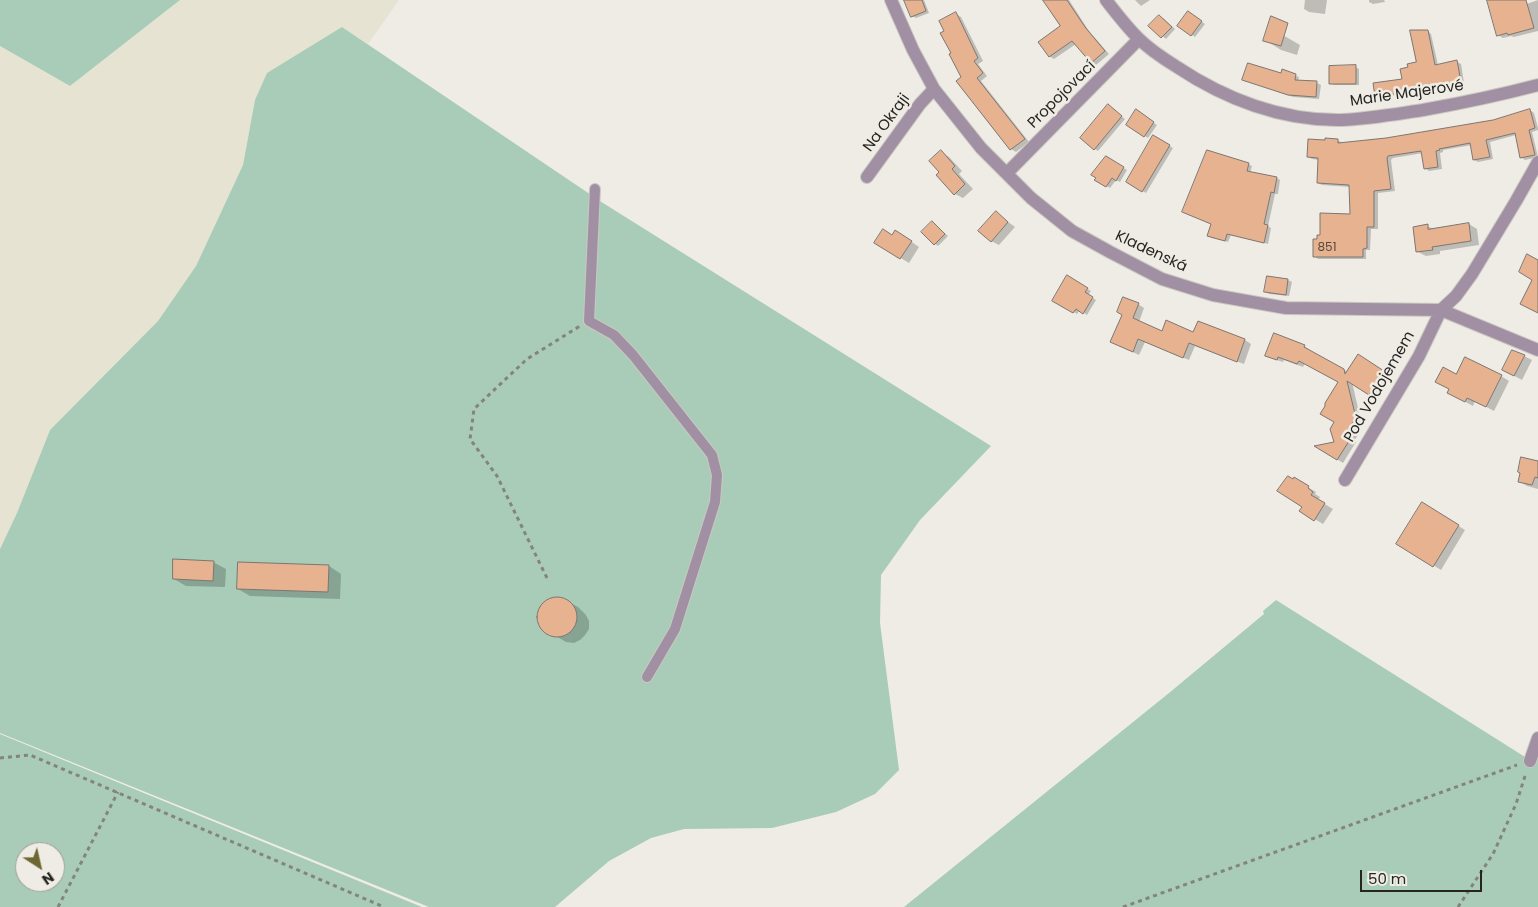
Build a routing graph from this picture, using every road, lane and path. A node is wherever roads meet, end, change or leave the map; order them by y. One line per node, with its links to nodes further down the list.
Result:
1 (891, 0): 5 (street, Kladenská)
2 (1106, 0): 3 (street, Marie Majerové)
3 (1139, 39): 4 (street, Marie Majerové); 7 (street, Propojovací)
4 (1538, 85)
5 (934, 90): 7 (street, Kladenská); 8 (street, Na Okraji)
6 (1538, 162): 10 (street, Pod Vodojemem)
7 (1007, 173): 10 (street, Kladenská)
8 (867, 177)
9 (595, 189): 11 (lane)
10 (1441, 310): 12 (street, Kladenská); 13 (street, Pod Vodojemem)
11 (589, 321): 14 (path); 15 (lane)
12 (1538, 350)
13 (1345, 480)
14 (547, 578)
15 (646, 677)
16 (1538, 738): 18 (street)
17 (0, 758): 19 (path)
18 (1530, 761): 22 (path); 23 (path)
19 (118, 792): 20 (path); 21 (path)
20 (58, 907)
21 (384, 907)
22 (1123, 907)
23 (1458, 907)

